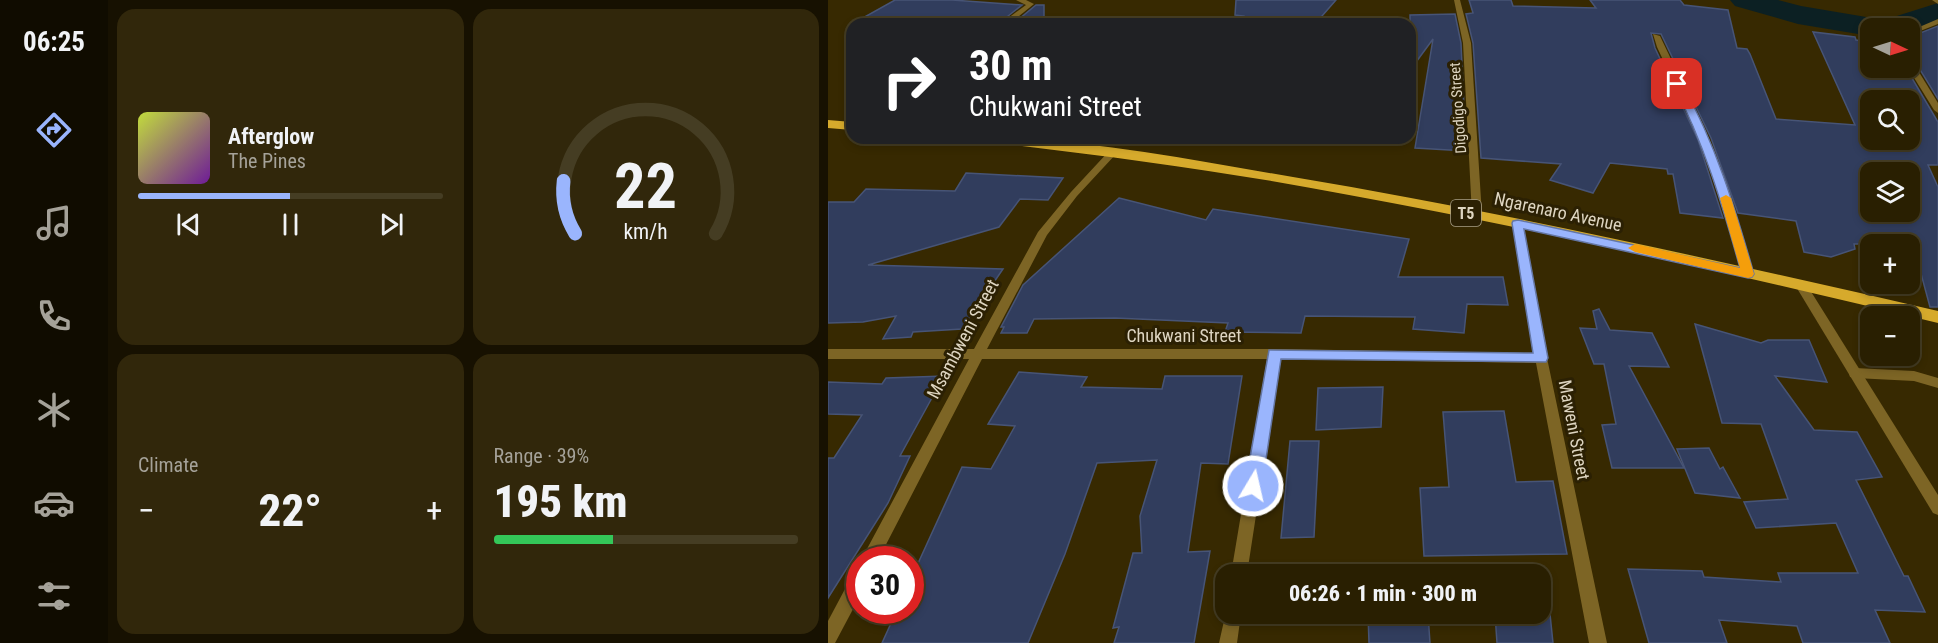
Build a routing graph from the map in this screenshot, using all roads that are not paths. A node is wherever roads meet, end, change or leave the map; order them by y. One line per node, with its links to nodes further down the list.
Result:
1 (1019, 0): 3 (street)
2 (1457, 0): 13 (street, Digodigo Street)
3 (1012, 18)
4 (1938, 21): 5 (street)
5 (1920, 29)
6 (1656, 36): 15 (street)
7 (1919, 78): 8 (street)
8 (1938, 110)
9 (828, 124): 10 (highway)
10 (846, 126)
11 (1042, 144): 12 (highway, Ngarenaro Avenue / T5)
12 (1113, 152): 13 (highway, Ngarenaro Avenue / T5); 19 (street, Msambweni Street)
13 (1478, 215): 14 (highway, Ngarenaro Avenue / T5)
14 (1518, 223): 15 (highway, Ngarenaro Avenue / T5); 21 (street, Maweni Street)
15 (1748, 274): 16 (highway, Ngarenaro Avenue / T5)
16 (1801, 285): 17 (highway, Ngarenaro Avenue / T5); 22 (street)
17 (1938, 317)
18 (828, 354): 19 (street, Chukwani Street)
19 (977, 354): 20 (street, Chukwani Street); 25 (street, Msambweni Street)
20 (1274, 354): 21 (street, Chukwani Street); 26 (street)
21 (1541, 358): 31 (street, Maweni Street)
22 (1856, 372): 23 (street); 24 (street)
23 (1938, 383)
24 (1938, 508)
25 (876, 546)
26 (1241, 564)
27 (846, 604): 29 (street)
28 (1231, 624): 30 (street)
29 (828, 638)
30 (1228, 643)
31 (1598, 643)

